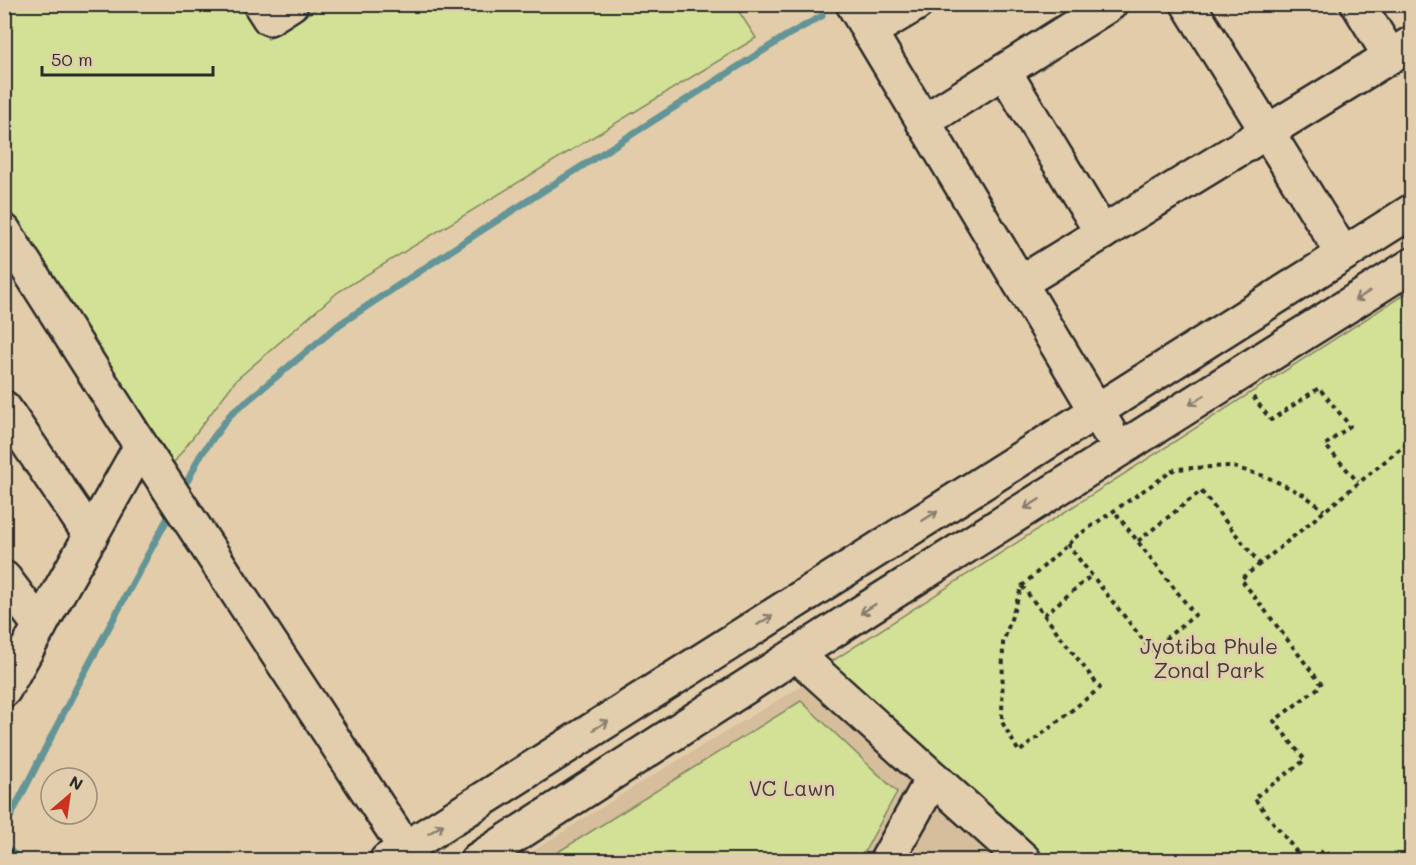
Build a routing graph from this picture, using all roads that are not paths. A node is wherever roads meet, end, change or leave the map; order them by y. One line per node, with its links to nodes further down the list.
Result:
1 (261, 4): 2 (street)
2 (291, 4)
3 (853, 4): 8 (street)
4 (916, 4): 8 (street)
5 (1110, 4): 10 (street)
6 (1188, 4): 12 (street)
7 (1358, 4): 9 (street)
8 (869, 32): 11 (street)
9 (1401, 50): 12 (street)
10 (1004, 71): 11 (street); 15 (street)
11 (923, 122): 18 (street)
12 (1267, 132): 15 (street); 16 (street)
13 (1412, 211): 16 (street)
14 (4, 231): 21 (street)
15 (1102, 232): 18 (street)
16 (1343, 254): 20 (street)
17 (1412, 265): 22 (street, one-way to 22)
18 (1020, 283): 20 (street)
19 (4, 408): 23 (street)
20 (1096, 410): 22 (street); 25 (street, one-way to 20)
21 (141, 446): 23 (street); 31 (street)
22 (1120, 449): 27 (street, one-way to 27)
23 (91, 536): 26 (street)
24 (4, 578): 26 (street)
25 (806, 595): 27 (street); 31 (street, one-way to 25)
26 (40, 626): 29 (street)
27 (825, 637): 28 (street)
28 (796, 655): 30 (street); 32 (street)
29 (4, 690)
30 (933, 778): 33 (street); 34 (street)
31 (402, 857)
32 (477, 861)
33 (887, 861)
34 (1024, 861)

